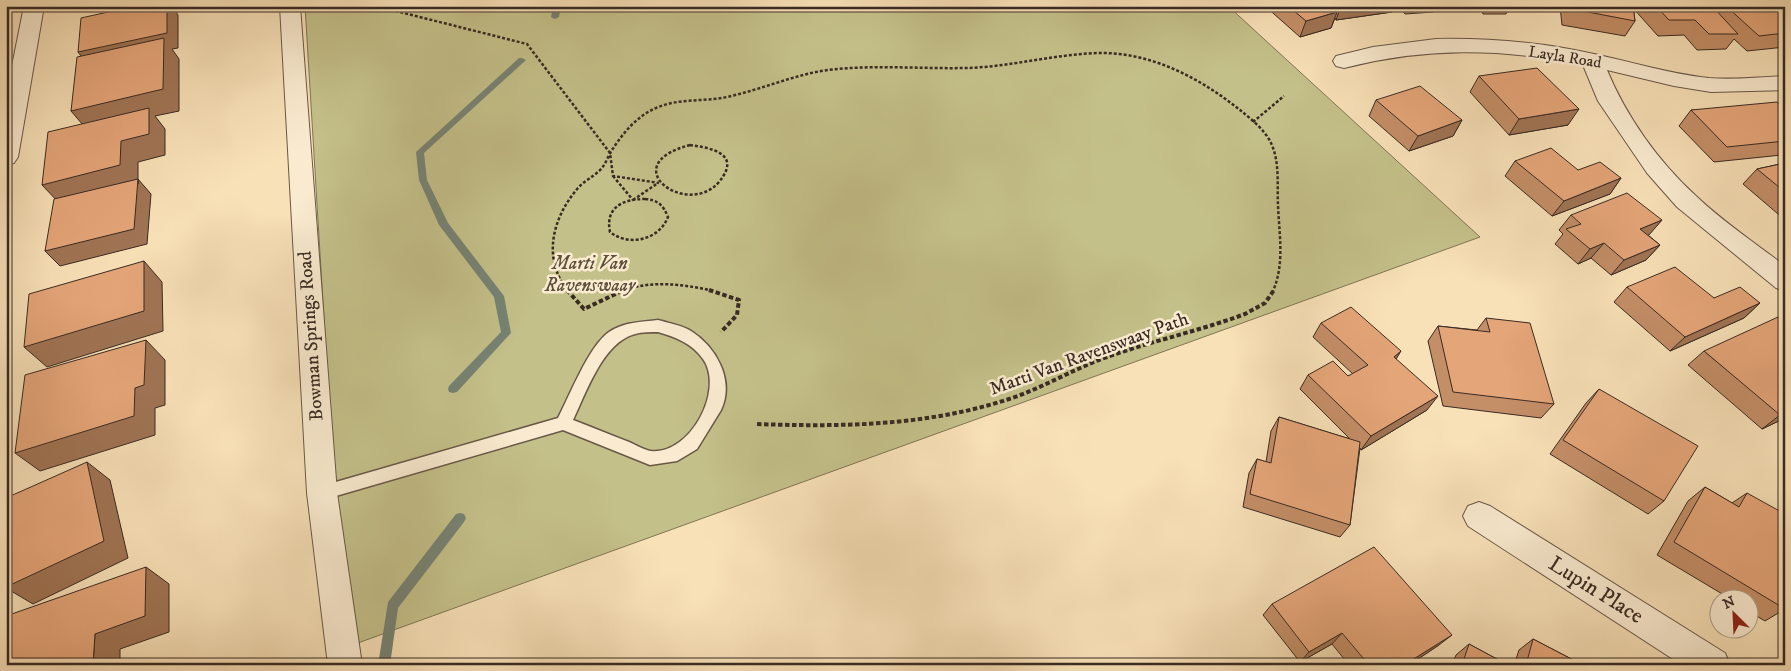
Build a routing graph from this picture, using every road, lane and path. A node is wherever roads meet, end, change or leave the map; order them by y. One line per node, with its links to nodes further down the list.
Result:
1 (34, 6): 10 (street)
2 (290, 6): 18 (street, Bowman Springs Road)
3 (376, 6): 9 (path)
4 (1344, 60): 5 (street, Layla Road)
5 (1592, 60): 6 (street, Layla Road); 14 (street)
6 (1785, 83)
7 (1284, 96): 8 (path)
8 (1254, 122): 9 (path, Marti Van Ravenswaay Path); 17 (path, Marti Van Ravenswaay Path)
9 (610, 152): 11 (path); 15 (path, Marti Van Ravenswaay Path)
10 (6, 157)
11 (613, 176): 12 (path); 13 (path)
12 (659, 183): 12 (path); 13 (path)
13 (632, 200): 13 (path)
14 (1785, 282)
15 (702, 348): 16 (lane); 16 (lane)
16 (563, 423): 18 (lane)
17 (757, 424)
18 (322, 493): 20 (street, Bowman Springs Road)
19 (1480, 516): 21 (street, Lupin Place)
20 (346, 665)
21 (1713, 665)

